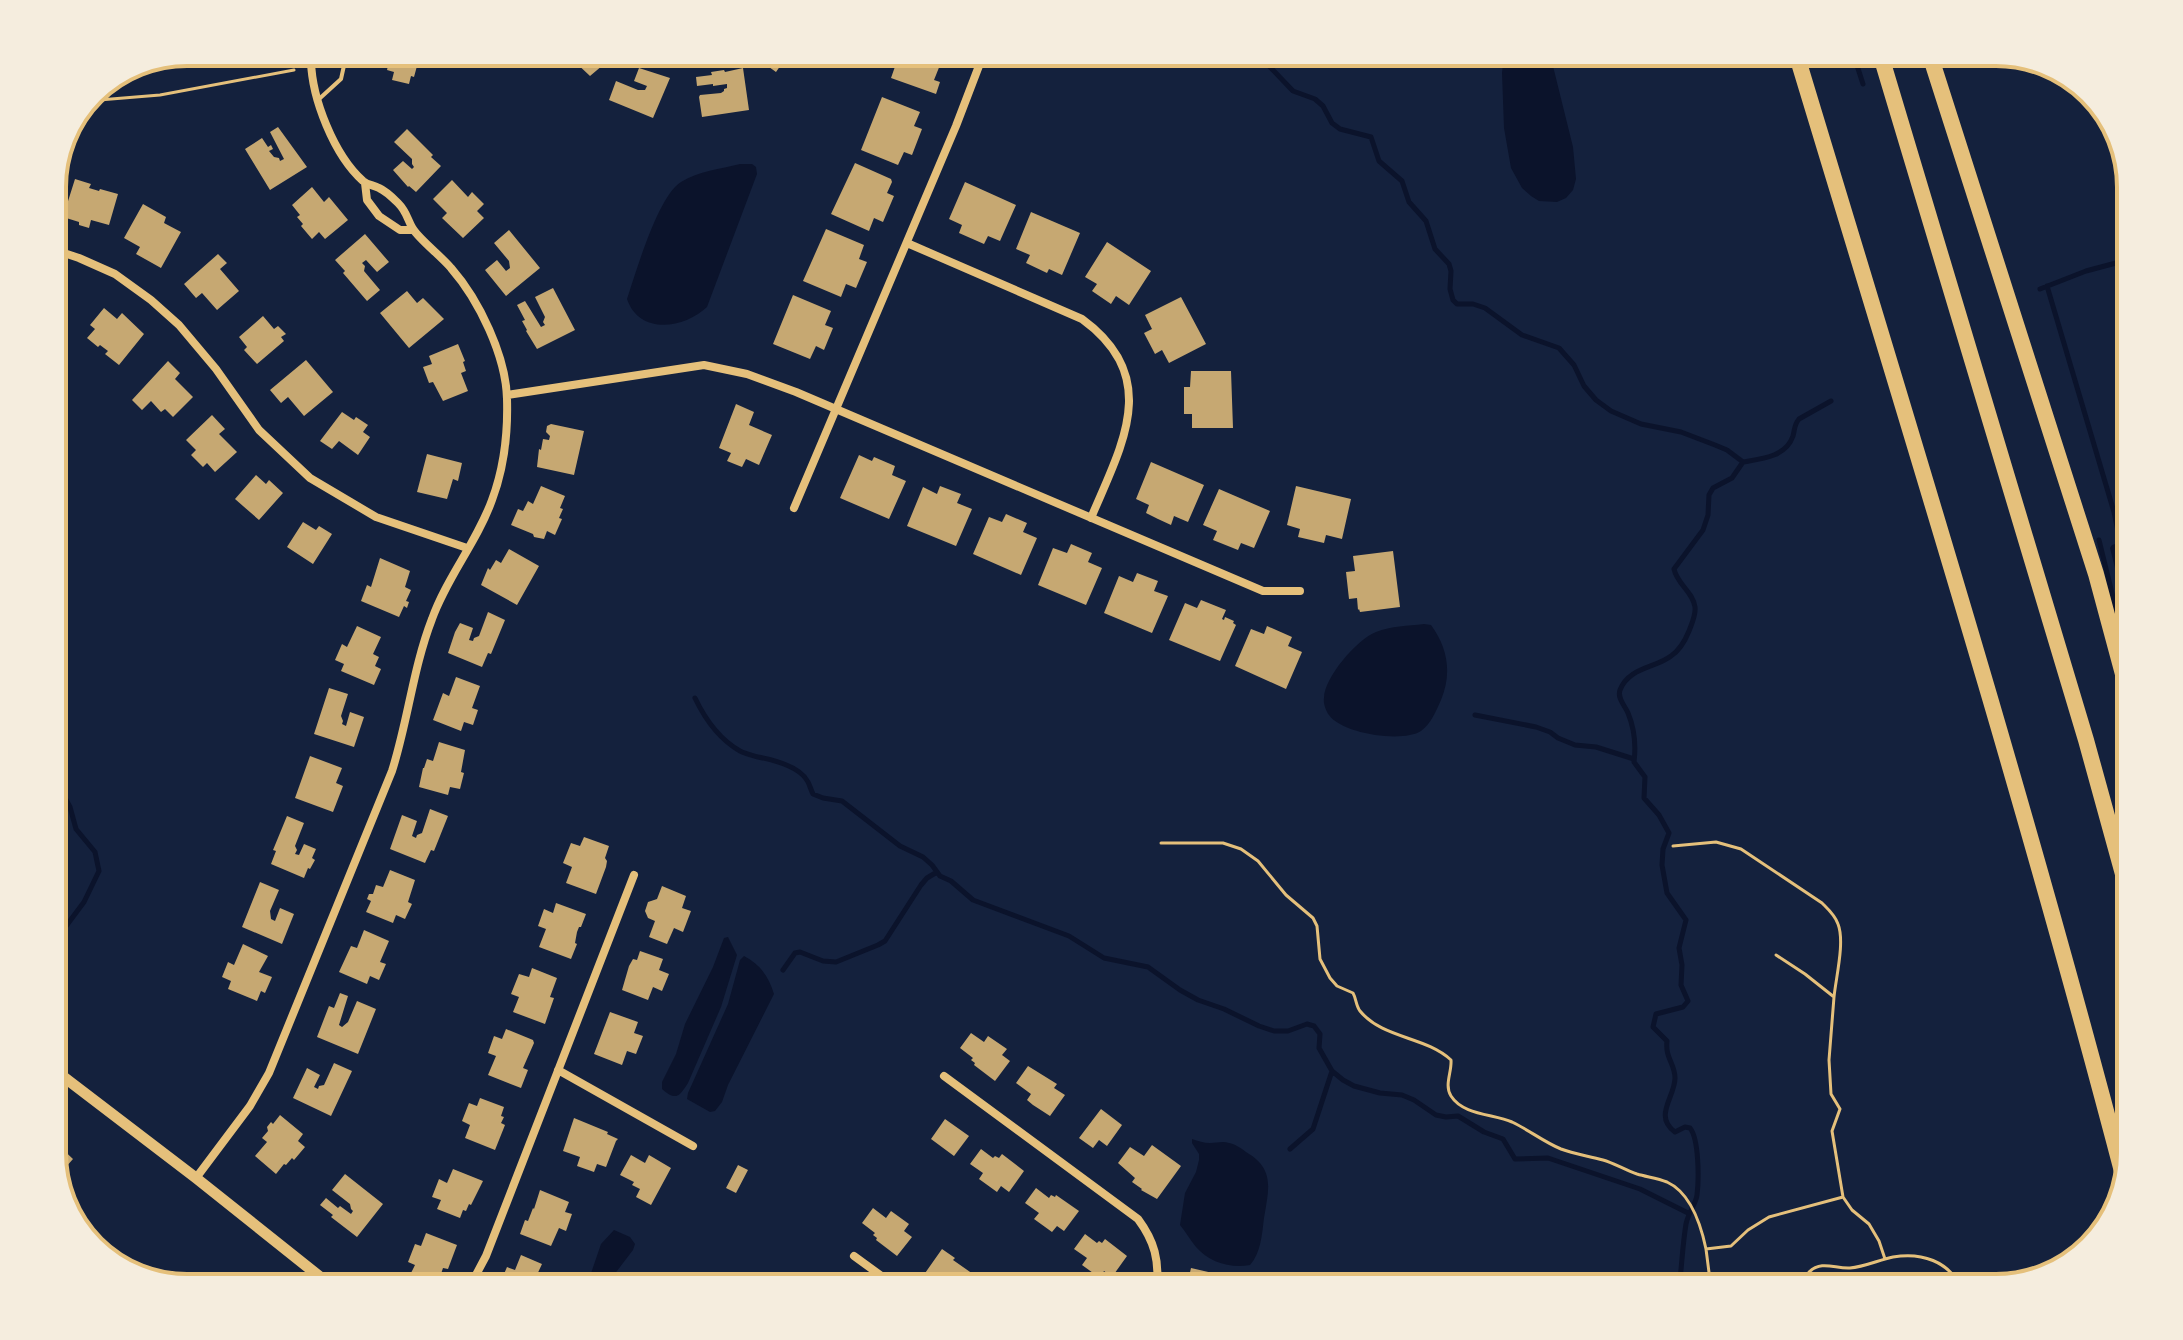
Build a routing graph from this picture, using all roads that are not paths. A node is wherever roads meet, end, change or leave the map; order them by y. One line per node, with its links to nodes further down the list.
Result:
1 (311, 66): 7 (street)
2 (344, 66): 7 (lane)
3 (979, 66): 10 (street)
4 (1800, 66): 25 (highway)
5 (1884, 66): 19 (highway)
6 (1933, 66): 18 (highway)
7 (316, 101): 8 (street)
8 (365, 183): 9 (street); 9 (street)
9 (413, 230): 12 (street)
10 (907, 243): 13 (street); 15 (street)
11 (66, 254): 16 (street)
12 (507, 395): 13 (street); 16 (street)
13 (836, 410): 14 (street); 15 (street)
14 (794, 508)
15 (1091, 518): 17 (street)
16 (467, 548): 26 (street)
17 (1300, 591)
18 (2117, 652)
19 (2117, 852)
20 (634, 875): 21 (street)
21 (558, 1070): 24 (street); 29 (street)
22 (944, 1076): 31 (street)
23 (66, 1079): 26 (street)
24 (693, 1146)
25 (2117, 1152)
26 (196, 1178): 28 (street)
27 (854, 1256): 30 (street)
28 (316, 1274)
29 (476, 1274)
30 (879, 1274)
31 (1158, 1274)

